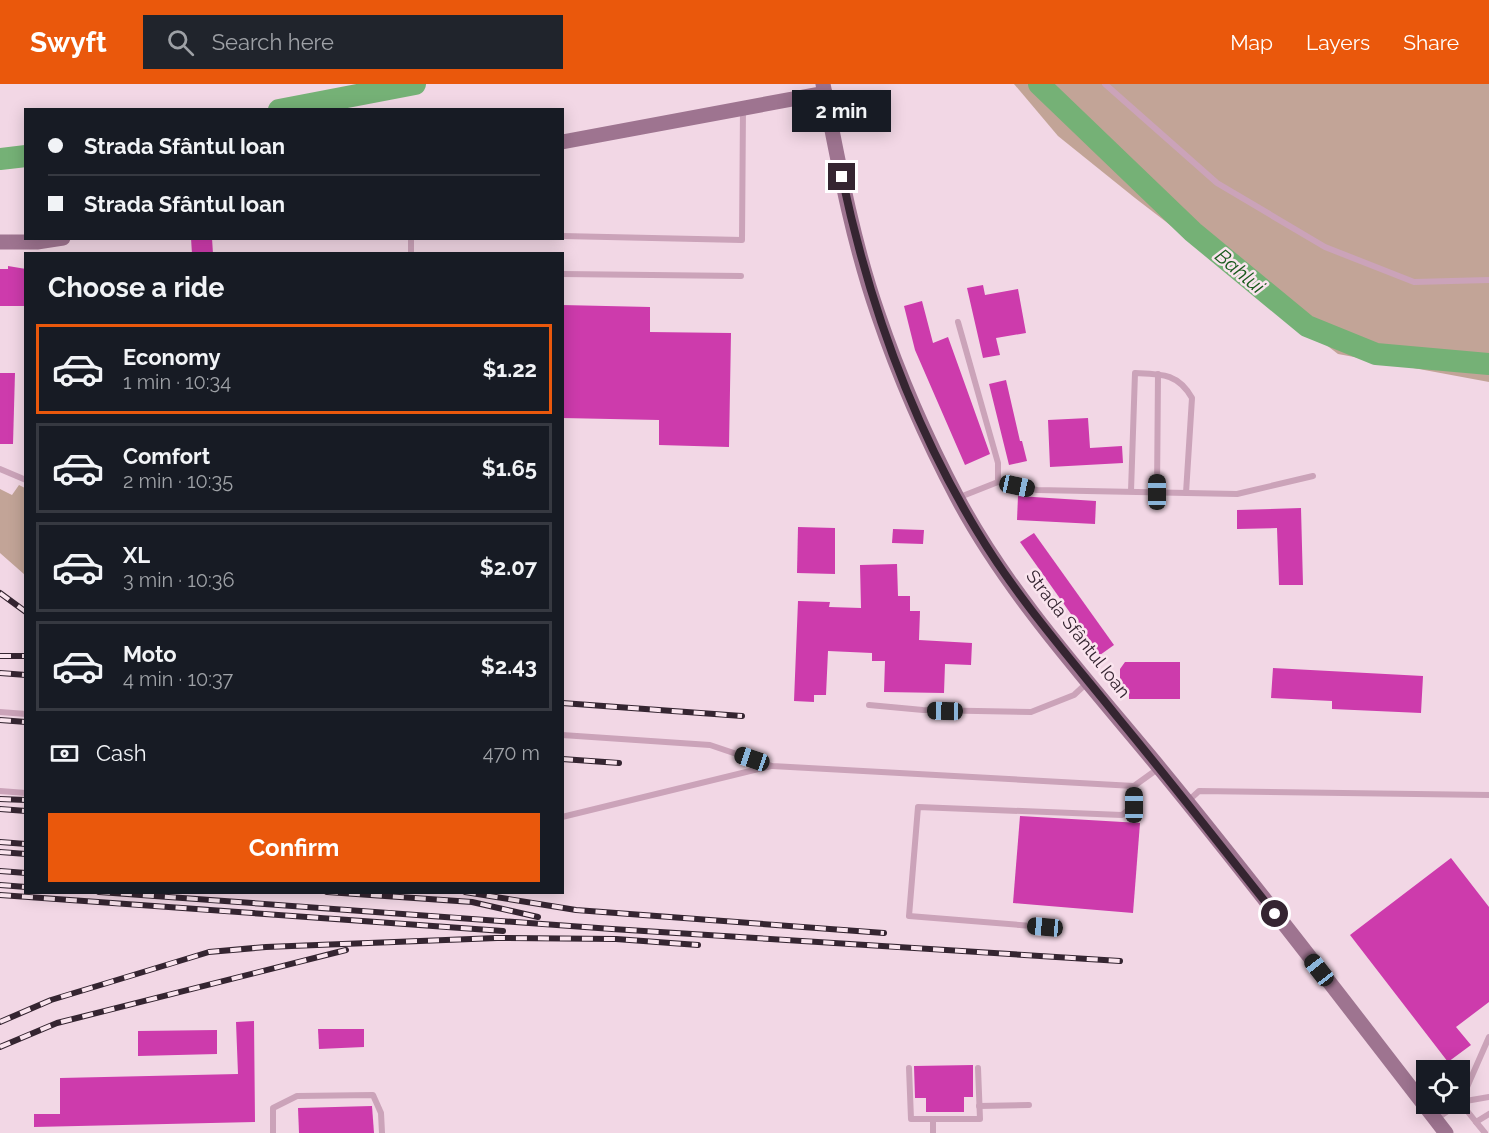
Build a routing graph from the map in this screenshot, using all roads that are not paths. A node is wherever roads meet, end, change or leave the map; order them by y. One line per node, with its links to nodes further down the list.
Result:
1 (1105, 84): 10 (lane)
2 (824, 89): 3 (main road); 20 (main road, Strada Sfântul Ioan)
3 (743, 107): 4 (main road); 5 (lane)
4 (564, 142)
5 (564, 236)
6 (50, 240): 7 (main road)
7 (0, 242)
8 (564, 274): 9 (lane)
9 (741, 276)
10 (1489, 280)
11 (958, 322): 16 (lane)
12 (1158, 374): 17 (lane); 18 (lane); 19 (lane)
13 (0, 469): 15 (lane)
14 (1313, 476): 19 (lane)
15 (24, 479)
16 (999, 482): 17 (lane); 20 (lane)
17 (1131, 491): 18 (lane)
18 (1157, 492): 19 (lane)
19 (1186, 493)
20 (957, 498): 21 (main road, Strada Sfântul Ioan)
21 (1089, 681): 22 (lane); 27 (main road, Strada Sfântul Ioan)
22 (869, 705)
23 (0, 712): 24 (lane)
24 (24, 714)
25 (564, 735): 26 (lane)
26 (772, 766): 28 (lane); 33 (lane)
27 (1159, 768): 28 (lane); 32 (main road, Strada Sfântul Ioan)
28 (1134, 786): 34 (lane)
29 (0, 791): 30 (lane)
30 (24, 793)
31 (1489, 795): 32 (lane)
32 (1187, 802): 47 (main road, Strada Sfântul Ioan)
33 (564, 817)
34 (1045, 927)
35 (1489, 1037): 38 (lane)
36 (909, 1068): 46 (lane)
37 (978, 1068): 42 (lane)
38 (1470, 1079)
39 (1489, 1097): 40 (lane)
40 (1470, 1101)
41 (1029, 1105): 42 (lane)
42 (979, 1106): 46 (lane)
43 (1444, 1114): 47 (lane)
44 (1469, 1114): 48 (lane)
45 (1489, 1114): 48 (lane)
46 (933, 1119): 51 (lane)
47 (1436, 1120): 52 (main road, Strada Sfântul Ioan)
48 (1476, 1122): 53 (lane)
49 (273, 1133): 50 (lane)
50 (382, 1133)
51 (933, 1133)
52 (1446, 1133)
53 (1485, 1133)

